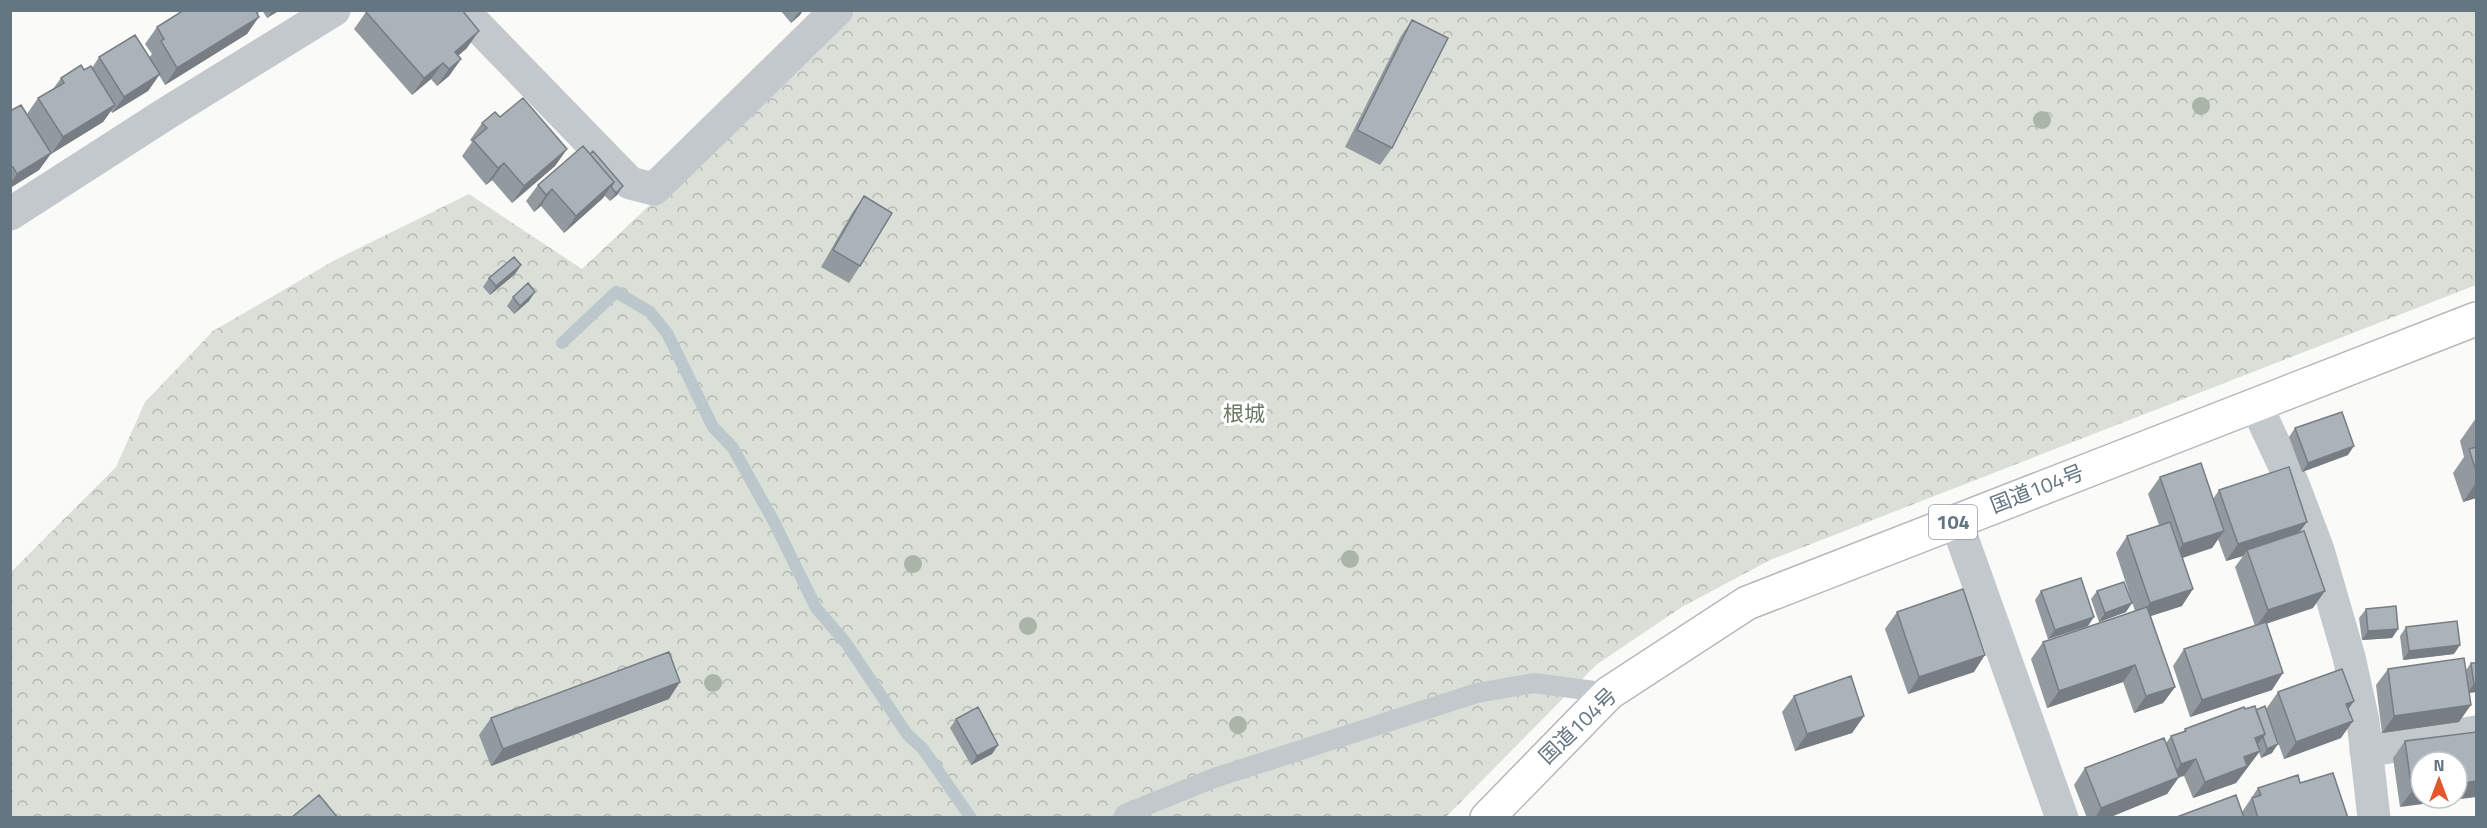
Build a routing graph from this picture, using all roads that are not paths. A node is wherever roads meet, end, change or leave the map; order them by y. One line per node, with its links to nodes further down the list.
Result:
1 (334, 10): 4 (street)
2 (462, 10): 3 (street)
3 (837, 10)
4 (10, 214)
5 (2476, 319): 6 (highway, 国道104号 / 104)
6 (2256, 405): 7 (highway, 国道104号 / 104); 10 (street)
7 (1956, 521): 8 (highway, 国道104号 / 104); 13 (street)
8 (1608, 693): 11 (highway, 国道104号 / 104); 12 (lane)
9 (2476, 732): 10 (street)
10 (2366, 751): 14 (street)
11 (1489, 816)
12 (1123, 818)
13 (2062, 818)
14 (2374, 818)

